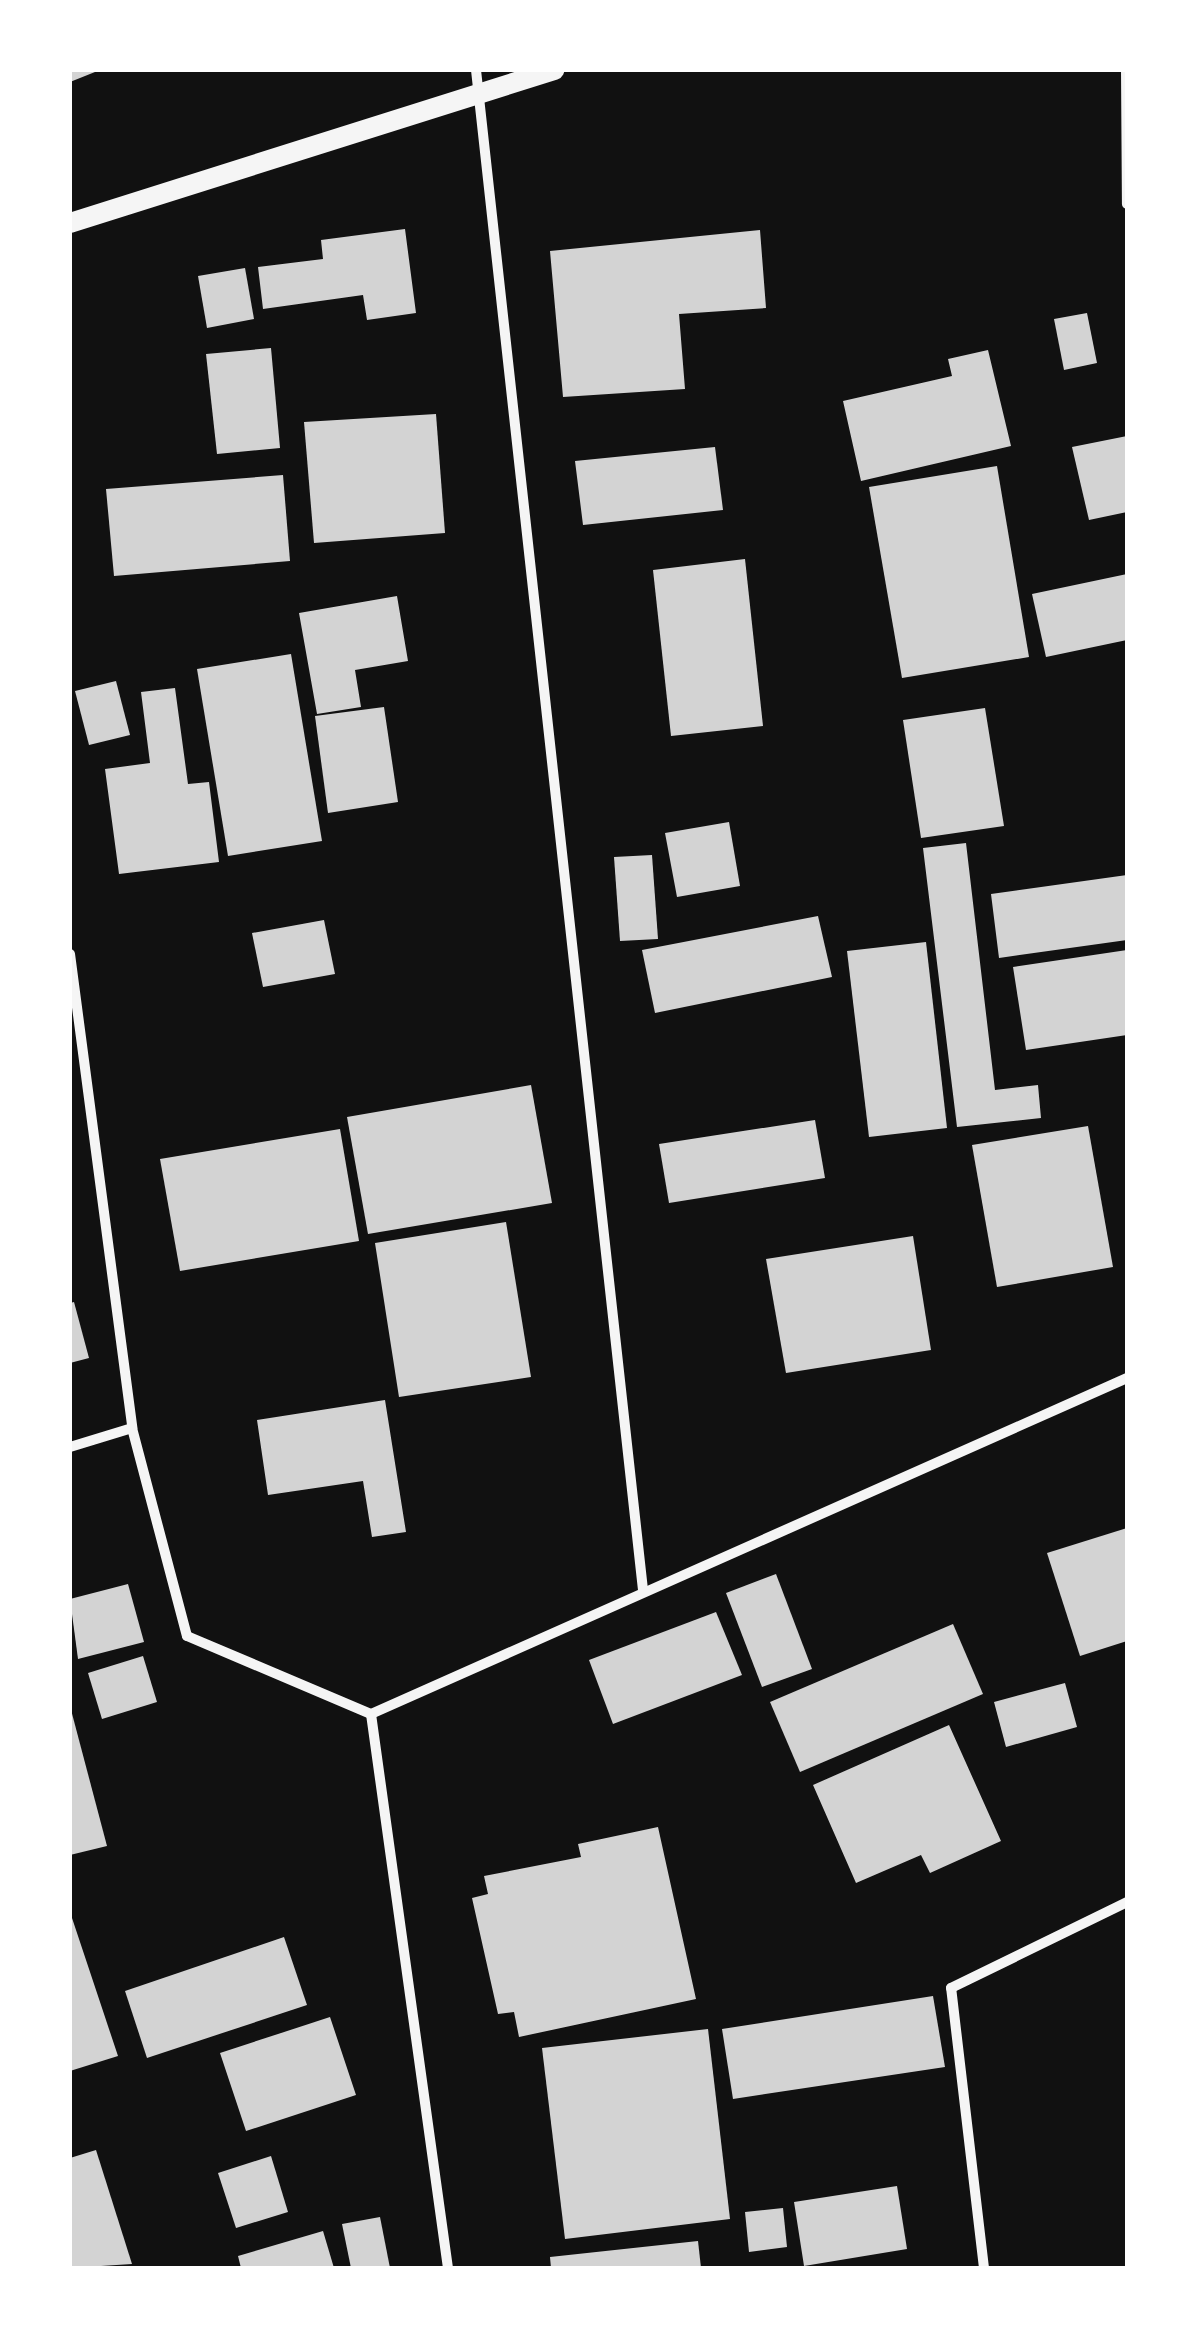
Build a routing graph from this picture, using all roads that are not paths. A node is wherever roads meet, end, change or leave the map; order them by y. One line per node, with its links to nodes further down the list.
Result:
1 (476, 70): 4 (street)
2 (554, 70): 4 (main road)
3 (1126, 70): 5 (street)
4 (483, 92): 6 (main road); 11 (street)
5 (1127, 204)
6 (70, 223)
7 (70, 954): 9 (street)
8 (1127, 1378): 11 (street)
9 (132, 1428): 10 (street); 12 (street)
10 (70, 1447)
11 (642, 1589): 12 (street)
12 (370, 1714): 14 (street)
13 (1127, 1902): 15 (street)
14 (448, 2268)
15 (984, 2268)

